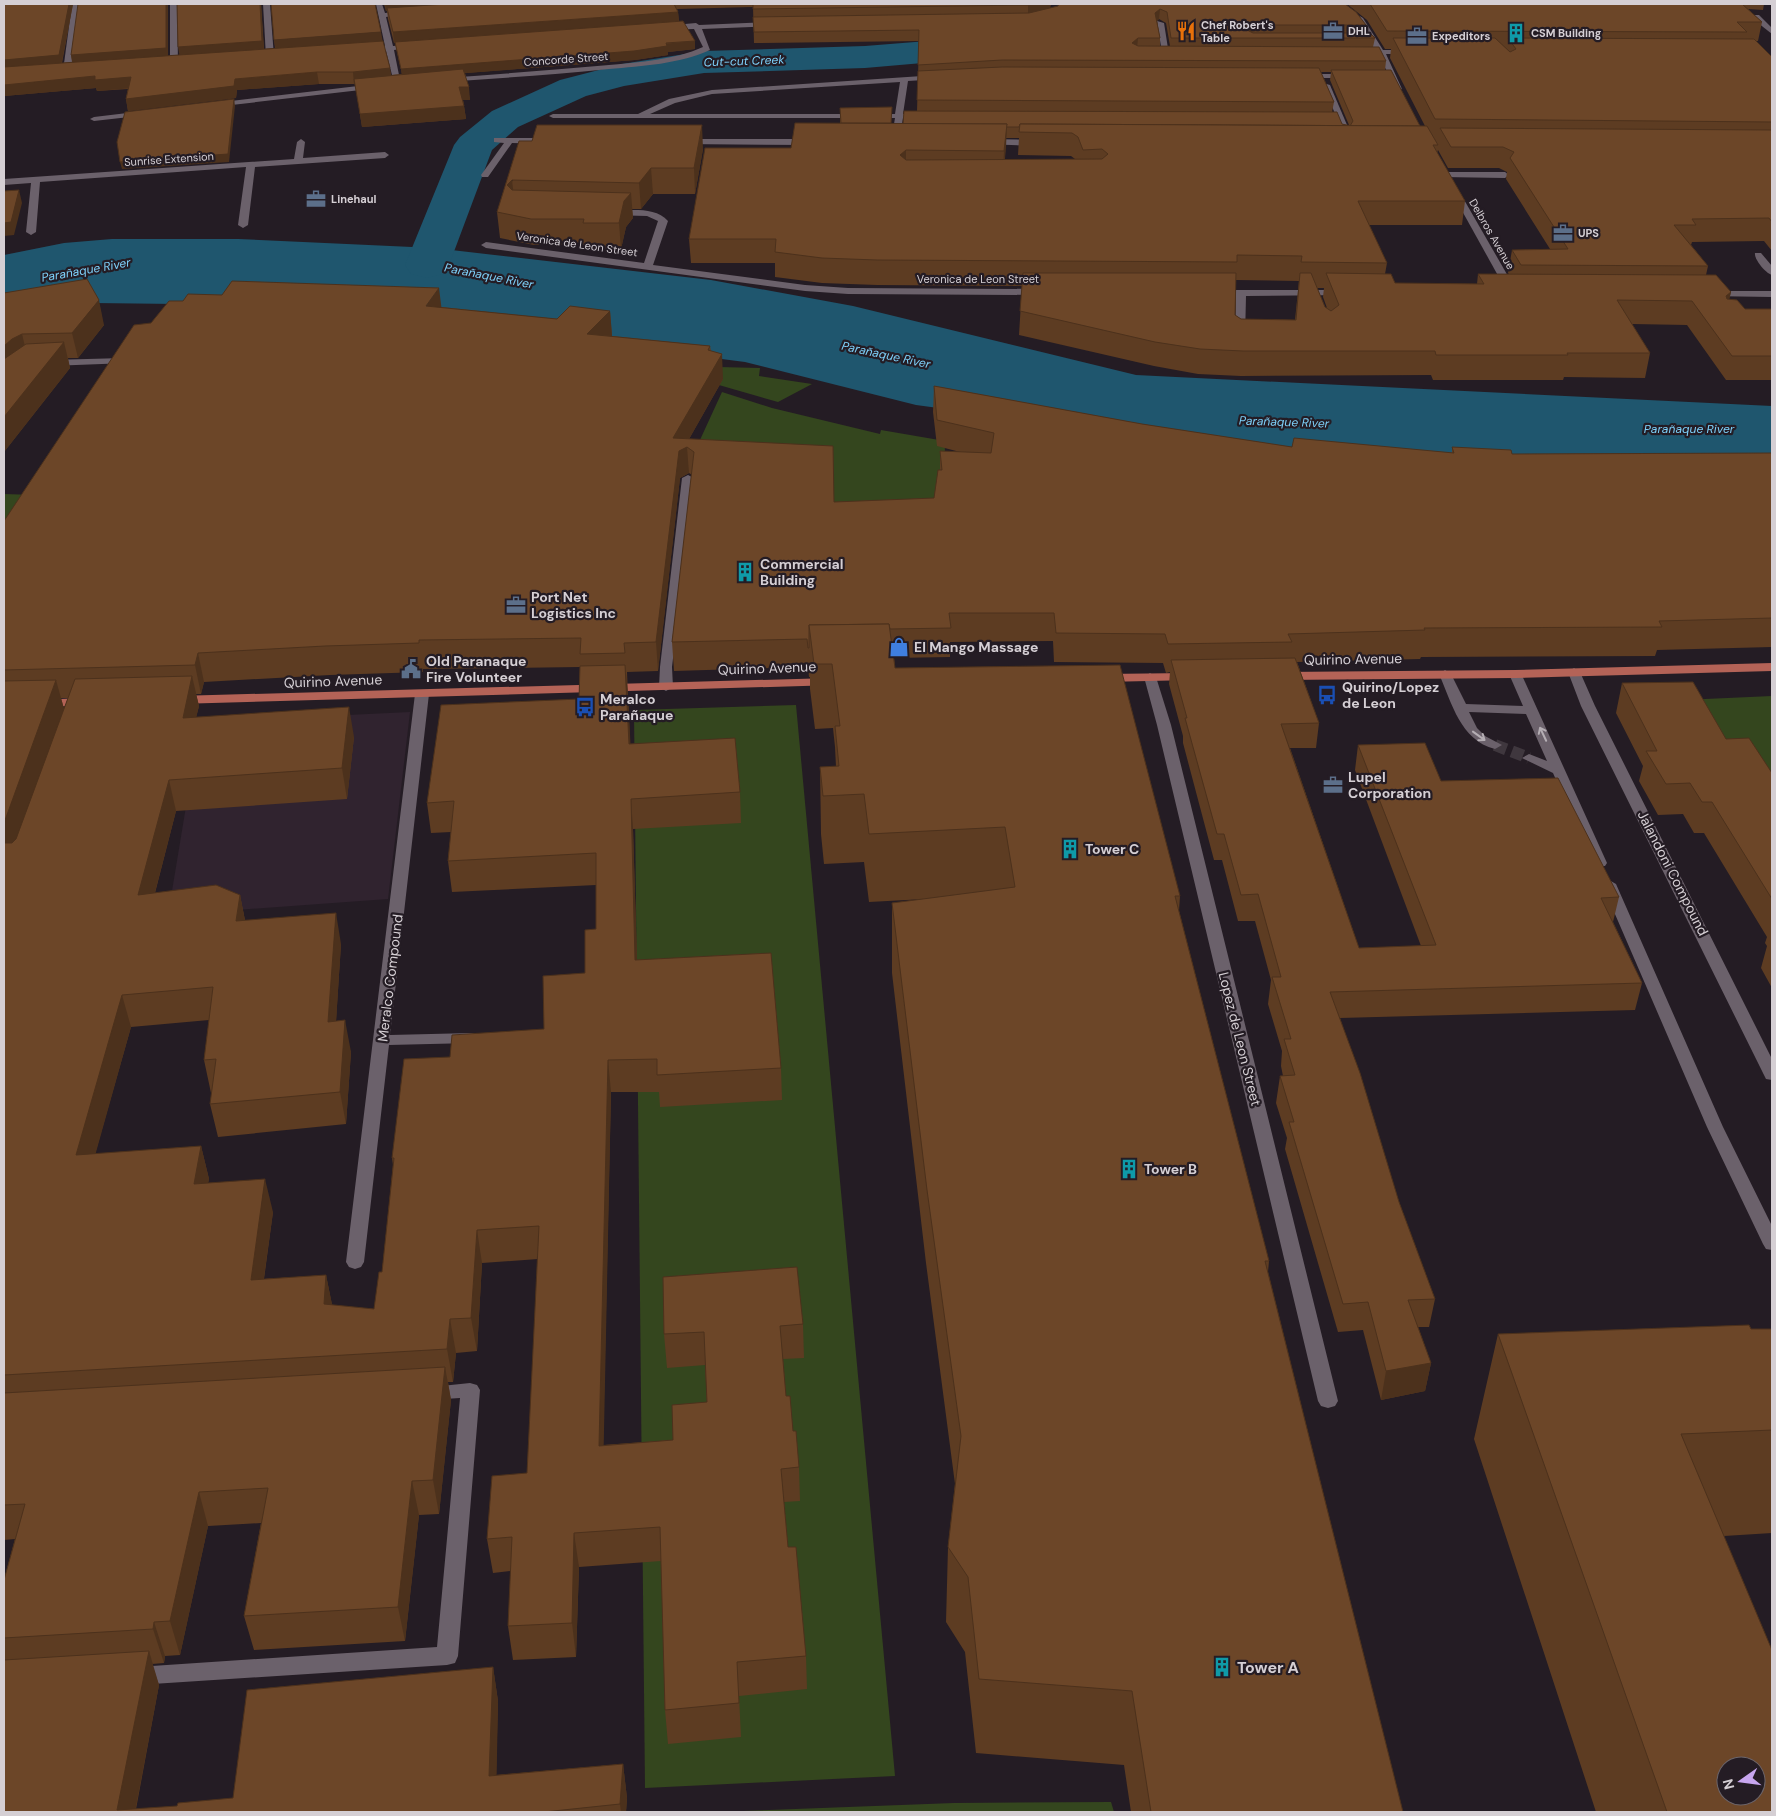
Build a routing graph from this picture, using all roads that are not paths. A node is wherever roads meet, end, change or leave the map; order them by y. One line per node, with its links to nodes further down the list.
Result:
1 (76, 4): 33 (street)
2 (173, 4): 30 (street)
3 (266, 4): 26 (street)
4 (379, 4): 7 (street)
5 (1341, 4): 15 (street)
6 (420, 12): 7 (street)
7 (381, 15): 17 (street)
8 (1756, 17): 13 (street)
9 (1160, 22): 23 (street)
10 (786, 24): 11 (street)
11 (696, 25): 12 (street); 41 (street, Concorde Street)
12 (656, 28)
13 (1772, 32)
14 (1361, 40): 15 (street)
15 (1371, 40): 20 (street)
16 (428, 45): 17 (street)
17 (388, 48): 18 (street); 43 (street)
18 (358, 50)
19 (1349, 52): 20 (street)
20 (1381, 52): 21 (street); 38 (street)
21 (1420, 52)
22 (1157, 53): 23 (street)
23 (1166, 53): 24 (street)
24 (1176, 53)
25 (279, 56): 26 (street)
26 (270, 57): 27 (street)
27 (260, 58)
28 (183, 63): 30 (street)
29 (164, 64): 30 (street)
30 (174, 64)
31 (76, 70): 33 (street)
32 (58, 71): 33 (street)
33 (66, 71)
34 (1295, 76): 35 (street)
35 (1322, 76): 36 (street); 52 (street)
36 (1361, 76)
37 (1380, 76): 38 (street)
38 (1394, 76): 44 (street)
39 (948, 77): 40 (street)
40 (904, 79): 48 (street); 49 (street)
41 (437, 80)
42 (408, 82): 43 (street)
43 (398, 83): 45 (street)
44 (1402, 92)
45 (202, 106)
46 (153, 112): 51 (street)
47 (554, 116): 48 (street)
48 (638, 116): 49 (street)
49 (898, 116): 50 (street); 53 (street)
50 (937, 116)
51 (94, 119)
52 (1346, 132)
53 (898, 136)
54 (497, 140): 55 (street)
55 (510, 140): 56 (street); 65 (street)
56 (559, 141)
57 (669, 141): 59 (street)
58 (301, 142): 63 (street)
59 (818, 142)
60 (974, 142): 61 (street)
61 (1051, 143)
62 (385, 154): 63 (street, Sunrise Extension)
63 (298, 160): 64 (street, Sunrise Extension)
64 (251, 164): 67 (street, Sunrise Extension); 70 (street)
65 (485, 175)
66 (1505, 175): 80 (street, Delbros Avenue)
67 (36, 180): 68 (street, Sunrise Extension); 71 (street)
68 (4, 182)
69 (603, 213): 74 (street)
70 (243, 225)
71 (31, 232)
72 (486, 244): 74 (street, Veronica de Leon Street)
73 (1758, 255): 75 (street)
74 (648, 266): 76 (street, Veronica de Leon Street)
75 (1772, 272)
76 (1054, 292)
77 (1201, 292): 78 (street)
78 (1241, 293): 79 (street); 83 (street)
79 (1354, 293)
80 (1513, 294)
81 (1698, 294): 82 (street)
82 (1772, 294)
83 (1240, 339)
84 (132, 348): 85 (street)
85 (124, 360): 86 (street); 87 (street)
86 (41, 363)
87 (114, 377)
88 (688, 478): 98 (street)
89 (1772, 667): 90 (main road, Quirino Avenue)
90 (1574, 672): 92 (main road, Quirino Avenue); 112 (street, Jalandoni Compound)
91 (1445, 674): 92 (main road, Quirino Avenue); 93 (main road, Quirino Avenue); 104 (street)
92 (1515, 674): 105 (street)
93 (1268, 676)
94 (1150, 677): 95 (main road); 96 (main road); 116 (street, Lopez de Leon Street)
95 (1199, 677)
96 (1091, 678)
97 (844, 682): 98 (main road, Quirino Avenue)
98 (666, 687): 99 (main road, Quirino Avenue)
99 (422, 694): 100 (main road, Quirino Avenue); 111 (street, Meralco Compound)
100 (165, 701)
101 (99, 702): 102 (main road)
102 (75, 703): 103 (main road); 106 (street)
103 (4, 705)
104 (1461, 708): 105 (street); 107 (street, one-way to 107)
105 (1532, 710): 109 (street, one-way to 105)
106 (68, 718)
107 (1495, 745)
108 (1529, 758): 109 (street)
109 (1560, 771): 113 (street)
110 (484, 1038): 111 (street)
111 (383, 1040): 114 (street, Meralco Compound)
112 (1772, 1075)
113 (1772, 1244)
114 (355, 1262)
115 (411, 1394): 117 (street)
116 (1328, 1401)
117 (119, 1677)

